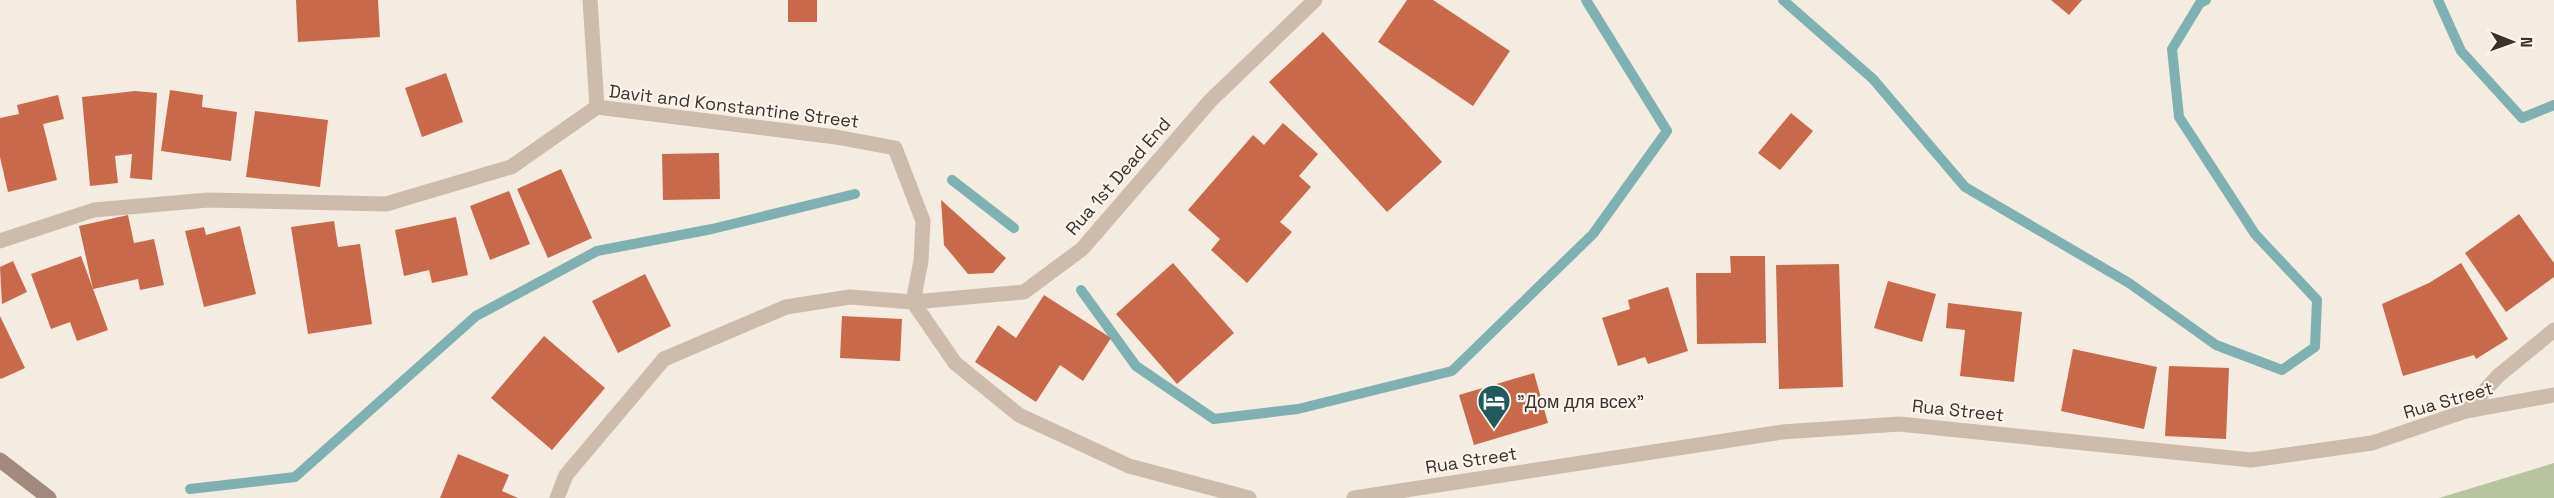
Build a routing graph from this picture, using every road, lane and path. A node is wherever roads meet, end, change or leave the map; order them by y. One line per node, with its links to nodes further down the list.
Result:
1 (590, 0): 3 (street)
2 (1315, 0): 5 (street, Rua 1st Dead End)
3 (597, 107): 4 (street, Davit and Konstantine Street); 5 (street, Davit and Konstantine Street)
4 (0, 242)
5 (912, 302): 11 (street); 12 (street)
6 (2554, 330): 8 (street)
7 (2554, 395): 8 (street, Rua Street)
8 (2466, 411): 13 (street, Rua Street)
9 (0, 460): 10 (main road)
10 (49, 498)
11 (556, 498)
12 (1249, 498)
13 (1354, 498)

